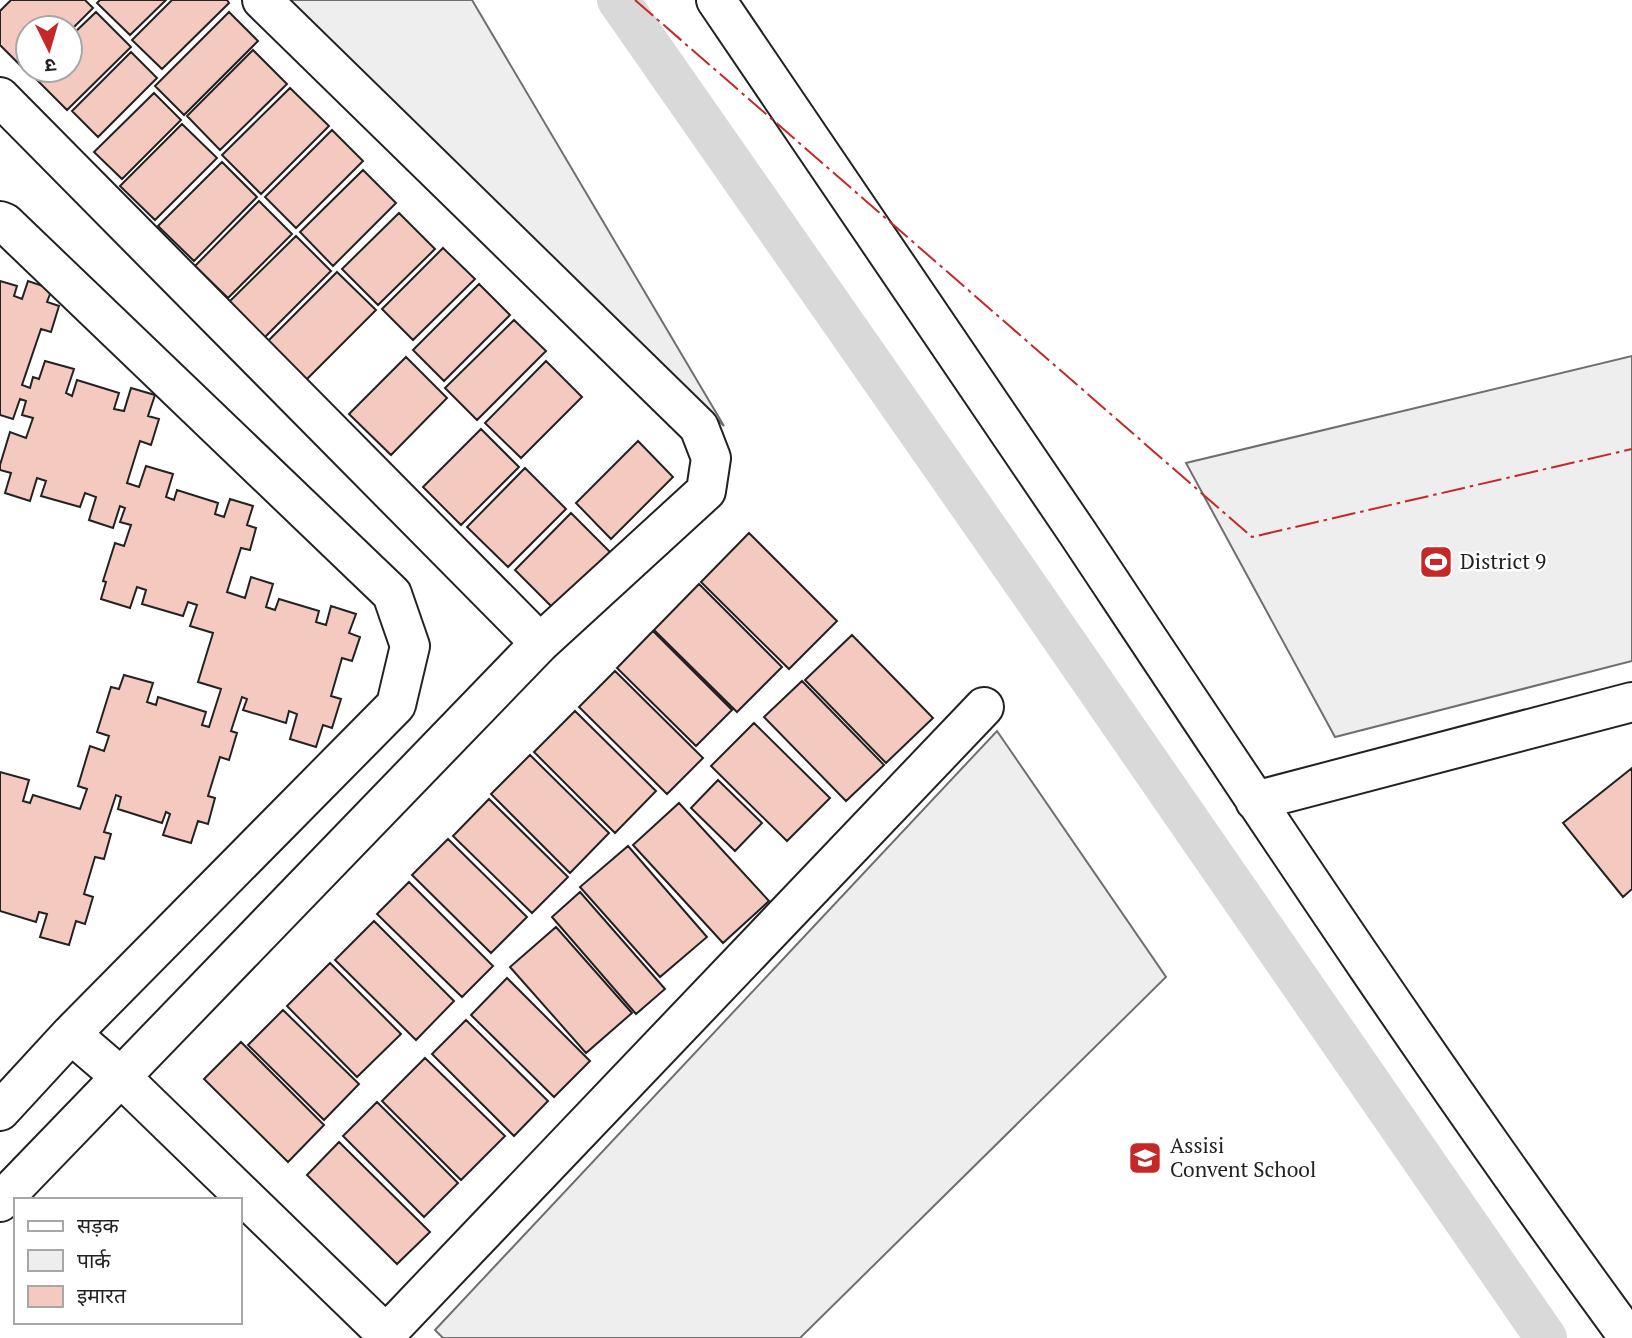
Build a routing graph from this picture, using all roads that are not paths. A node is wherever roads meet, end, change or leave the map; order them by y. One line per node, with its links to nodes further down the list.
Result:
1 (261, 0): 5 (street)
2 (716, 0): 8 (street)
3 (0, 97): 5 (street)
4 (0, 221): 9 (street)
5 (540, 643): 10 (street)
6 (1632, 702): 8 (street)
7 (984, 707): 14 (street)
8 (1255, 801): 15 (street)
9 (71, 1034): 10 (street); 11 (street)
10 (121, 1077): 13 (street); 14 (street)
11 (15, 1084): 12 (street)
12 (0, 1111)
13 (0, 1202)
14 (388, 1336)
15 (1629, 1338)

